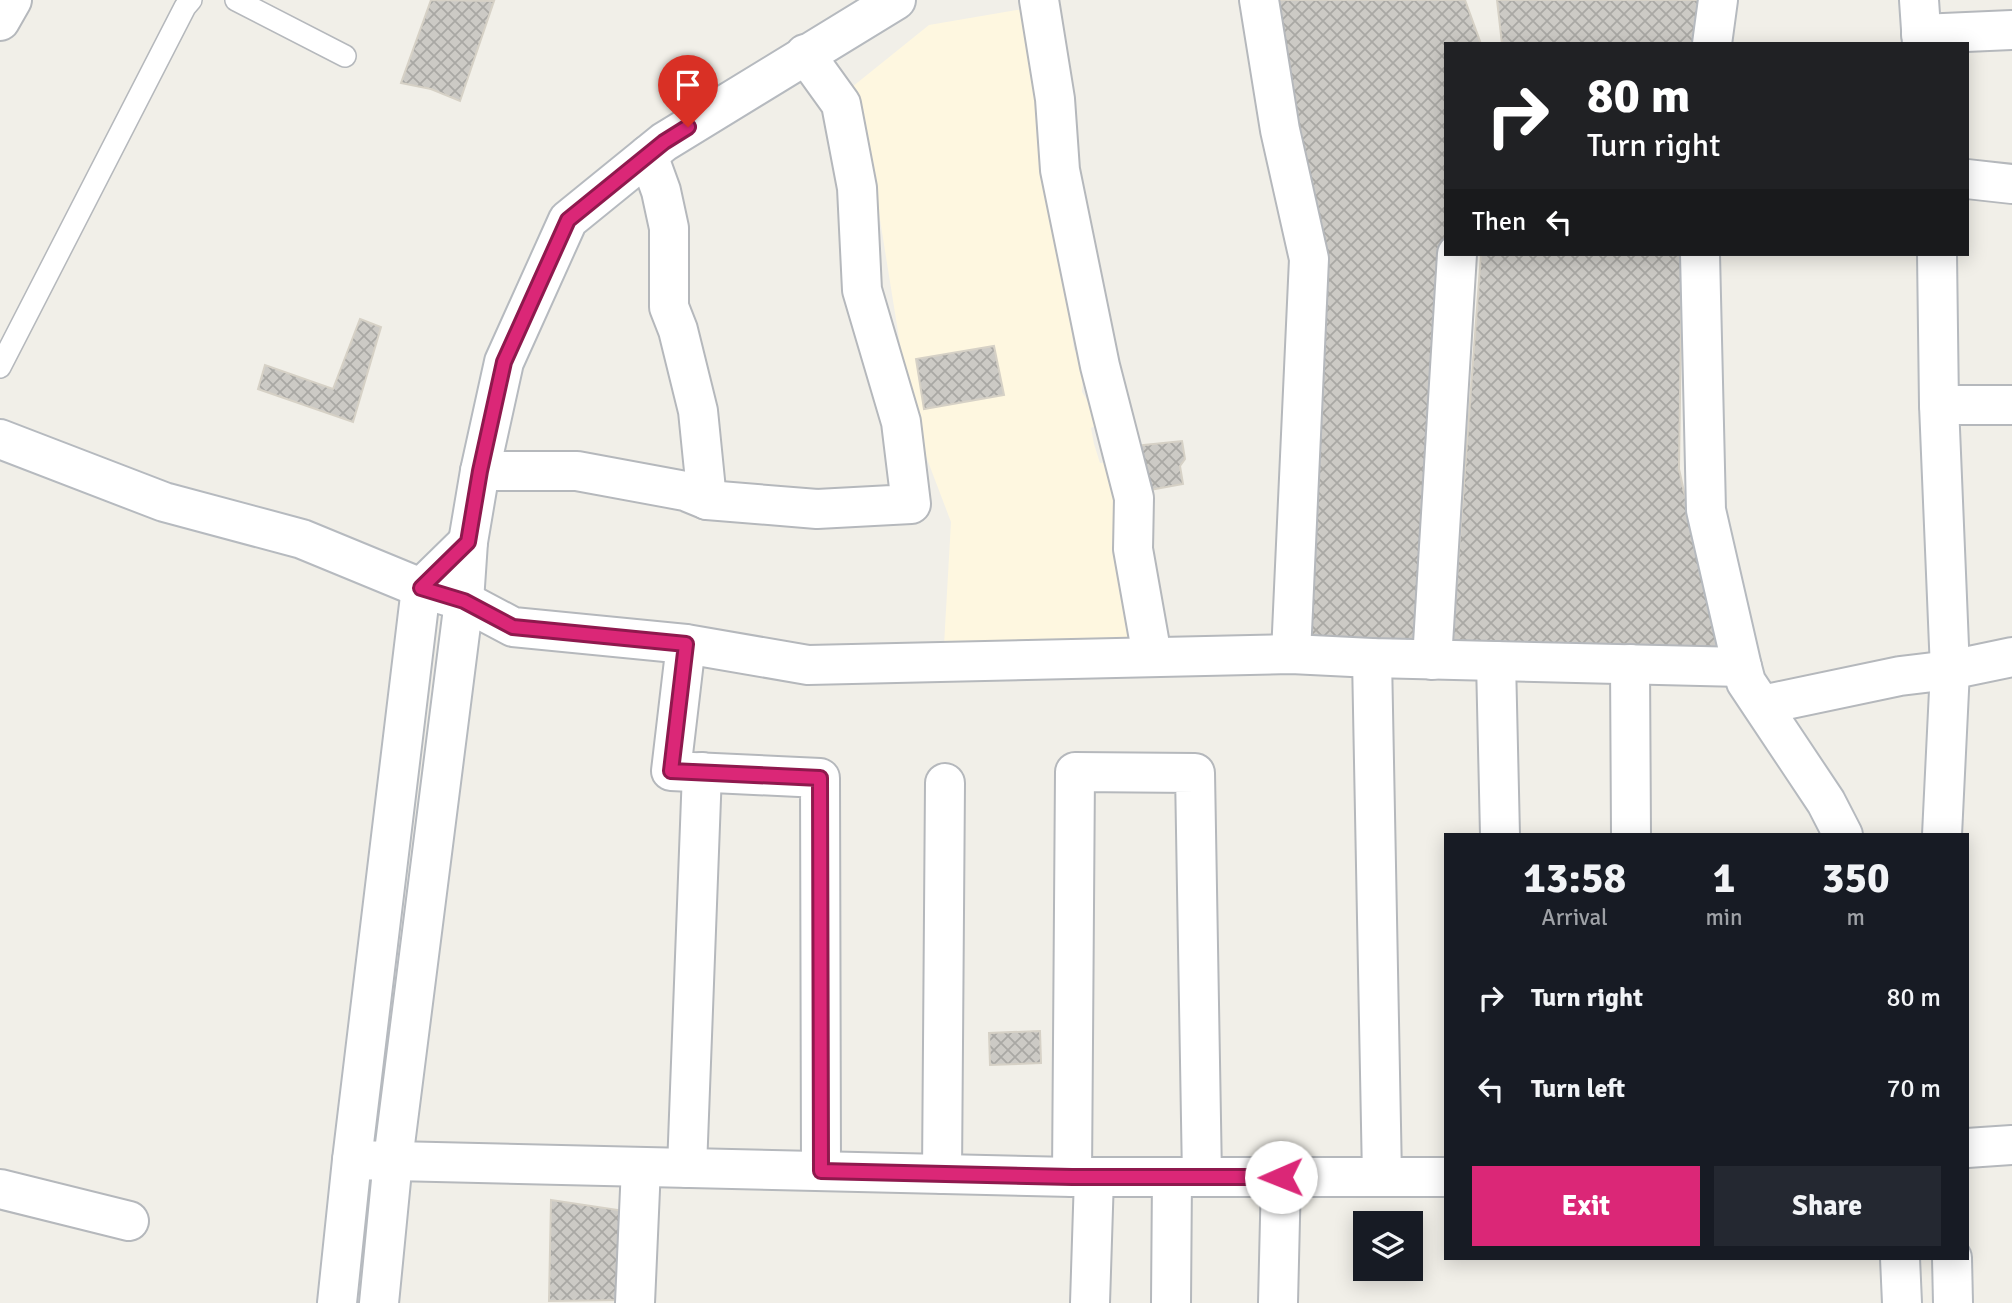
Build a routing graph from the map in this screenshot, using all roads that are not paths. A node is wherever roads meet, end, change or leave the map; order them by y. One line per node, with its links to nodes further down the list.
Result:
1 (12, 0): 8 (street)
2 (191, 0): 20 (lane)
3 (236, 0): 13 (lane)
4 (896, 0): 12 (street)
5 (1039, 0): 31 (street)
6 (1259, 0): 30 (street)
7 (1718, 0): 11 (street)
8 (0, 22)
9 (1921, 26): 10 (street)
10 (2012, 30)
11 (1712, 42)
12 (805, 54): 14 (street); 25 (street)
13 (345, 56)
14 (648, 155): 24 (street); 25 (street)
15 (1969, 179): 16 (street)
16 (2012, 184)
17 (1457, 256): 34 (street)
18 (1700, 256): 37 (street)
19 (1937, 256): 21 (street)
20 (0, 367)
21 (1939, 405): 22 (street); 38 (street)
22 (2012, 405)
23 (0, 439): 27 (street)
24 (480, 471): 25 (street); 26 (street)
25 (707, 500)
26 (468, 542): 27 (street); 28 (street)
27 (421, 588): 28 (street); 48 (street)
28 (464, 601): 29 (street); 49 (street)
29 (686, 644): 31 (street); 40 (street)
30 (1292, 654): 31 (street); 33 (street)
31 (1152, 656)
32 (2012, 657): 38 (street)
33 (1372, 658): 34 (street); 57 (street)
34 (1432, 660): 35 (street)
35 (1496, 661): 36 (street); 42 (street)
36 (1630, 664): 37 (street); 43 (street)
37 (1742, 667): 39 (street)
38 (1950, 670): 39 (street); 45 (street)
39 (1762, 705): 44 (street)
40 (702, 772): 51 (street); 52 (street)
41 (945, 783): 53 (street)
42 (1500, 833)
43 (1631, 833)
44 (1842, 833)
45 (1942, 833)
46 (2012, 1145): 47 (street)
47 (1969, 1148)
48 (352, 1160): 49 (street); 63 (street)
49 (393, 1160): 50 (street); 64 (street)
50 (641, 1167): 51 (street); 65 (street)
51 (687, 1168): 52 (street)
52 (821, 1171): 53 (street)
53 (942, 1174): 54 (street)
54 (1083, 1177): 55 (street); 55 (street); 66 (street)
55 (1187, 1177): 56 (street); 67 (street)
56 (1281, 1177): 57 (street); 68 (street)
57 (1382, 1177): 58 (street)
58 (1444, 1177)
59 (0, 1189): 60 (street)
60 (129, 1221)
61 (1900, 1260): 69 (street)
62 (1952, 1260): 70 (street)
63 (337, 1303)
64 (379, 1303)
65 (635, 1303)
66 (1090, 1303)
67 (1171, 1303)
68 (1278, 1303)
69 (1902, 1303)
70 (1953, 1303)

